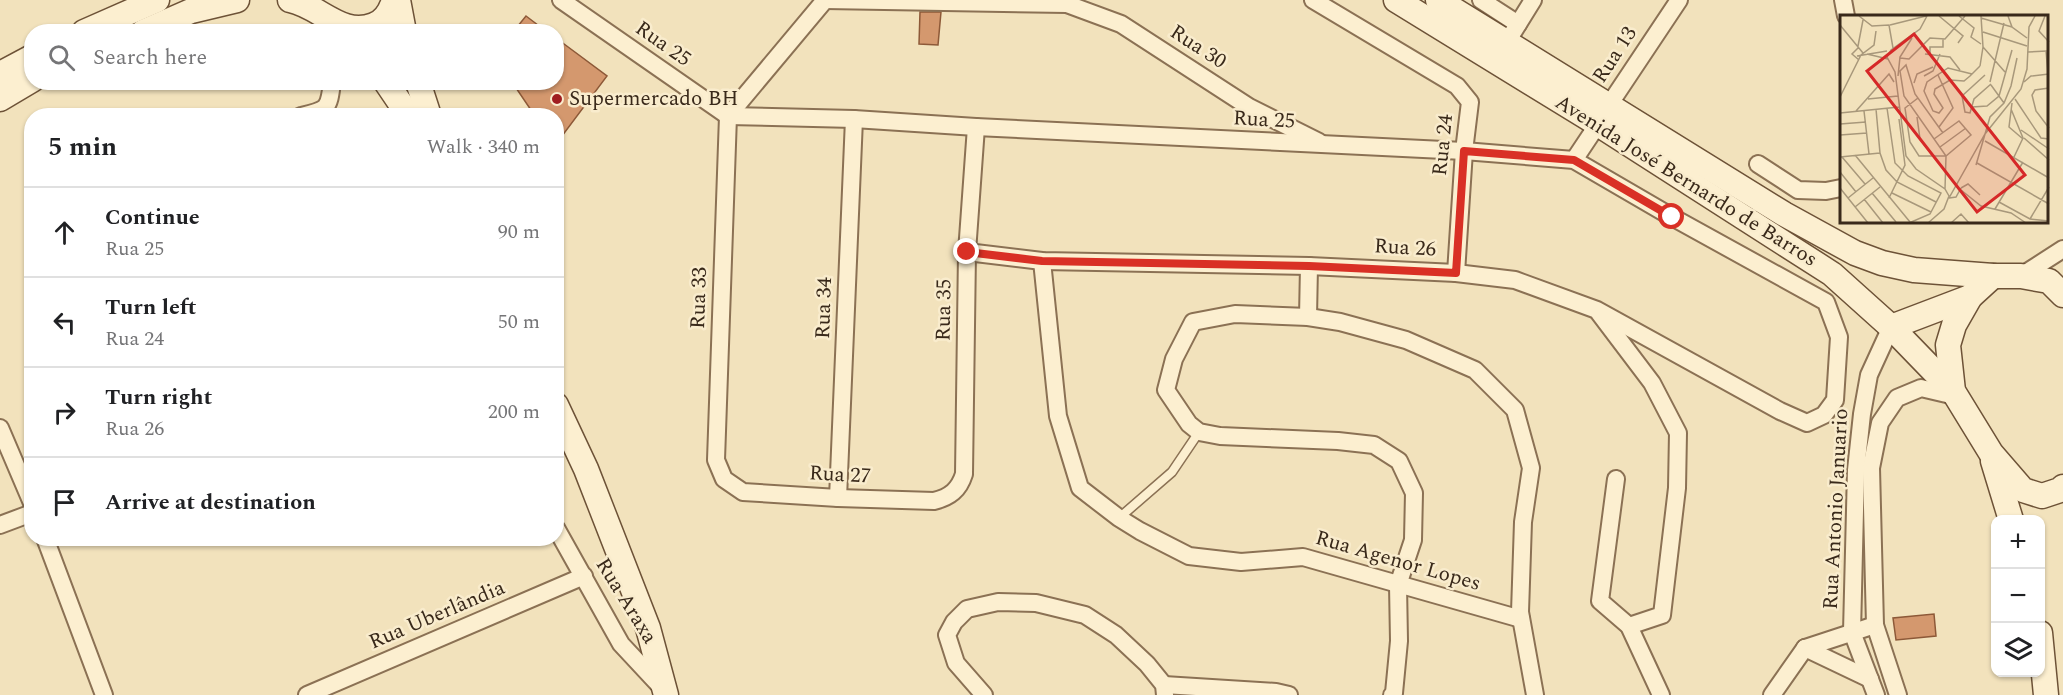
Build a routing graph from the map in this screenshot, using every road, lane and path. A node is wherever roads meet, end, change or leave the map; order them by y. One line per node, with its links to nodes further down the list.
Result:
1 (157, 0): 16 (main road)
2 (237, 0): 17 (main road)
3 (290, 0): 18 (main road)
4 (317, 0): 19 (main road)
5 (396, 0): 20 (main road); 21 (main road)
6 (561, 0): 34 (street, Rua 25)
7 (825, 0): 34 (street); 37 (street, Rua 30)
8 (1313, 0): 38 (street, Rua 24)
9 (1396, 0): 33 (main road, Avenida José Bernardo de Barros)
10 (1438, 0): 22 (main road, Avenida José Bernardo de Barros)
11 (1481, 0): 22 (street)
12 (1533, 0): 22 (street)
13 (1679, 0): 33 (street, Rua 13)
14 (1844, 0): 15 (street)
15 (1846, 15)
16 (102, 24)
17 (162, 24)
18 (332, 24)
19 (335, 24)
20 (378, 24)
21 (403, 24)
22 (1512, 33): 33 (main road, Avenida José Bernardo de Barros)
23 (24, 61): 24 (main road)
24 (0, 74)
25 (24, 85): 29 (main road)
26 (331, 90): 30 (street)
27 (391, 90): 31 (main road)
28 (421, 90): 32 (main road)
29 (0, 99)
30 (325, 108)
31 (404, 108)
32 (426, 108)
33 (1604, 115): 39 (street, Rua 13); 47 (main road, Avenida José Bernardo de Barros); 53 (main road, Avenida José Bernardo de Barros)
34 (728, 116): 35 (street, Rua 25); 60 (street, Rua 33)
35 (854, 119): 36 (street, Rua 25); 65 (street, Rua 34)
36 (976, 127): 37 (street, Rua 25); 43 (street, Rua 35)
37 (1325, 145): 38 (street, Rua 25)
38 (1464, 151): 39 (street, Rua 25); 46 (street, Rua 24)
39 (1574, 160): 56 (street, Rua 25)
40 (1758, 164): 41 (street)
41 (1840, 188)
42 (2063, 249): 48 (street)
43 (967, 252): 44 (street, Rua 26); 64 (street, Rua 35)
44 (1042, 261): 45 (street, Rua 26); 68 (street, Rua Agenor Lopes)
45 (1309, 266): 46 (street, Rua 26); 52 (street)
46 (1456, 273): 51 (street, Rua 26)
47 (1993, 276): 48 (main road, Avenida José Bernardo de Barros); 50 (main road)
48 (2022, 276): 49 (main road, Avenida José Bernardo de Barros)
49 (2063, 296)
50 (1970, 297): 53 (main road); 54 (main road)
51 (1597, 310): 56 (street, Rua 26); 76 (street)
52 (1308, 317): 58 (street); 74 (street)
53 (1891, 327): 54 (main road, Avenida José Bernardo de Barros); 77 (street, Rua Antonio Januario)
54 (1954, 393): 59 (main road); 75 (street, Rua Antonio Januario)
55 (564, 422): 82 (main road)
56 (1807, 423)
57 (0, 428): 62 (street)
58 (1199, 432): 68 (lane); 73 (street)
59 (1991, 453): 63 (main road); 66 (main road)
60 (724, 479): 65 (street, Rua 27)
61 (1616, 479): 76 (street)
62 (24, 484)
63 (2063, 487)
64 (954, 492): 65 (street, Rua 27)
65 (838, 498)
66 (2010, 515)
67 (24, 516): 69 (street)
68 (1119, 518): 73 (street, Rua Agenor Lopes)
69 (0, 525)
70 (564, 542): 72 (street, Rua Araxa)
71 (48, 546): 83 (street)
72 (584, 576): 82 (street, Rua Araxa); 84 (street, Rua Uberlândia)
73 (1398, 585): 74 (street, Rua Agenor Lopes); 87 (street)
74 (1521, 619): 88 (street)
75 (1875, 625): 77 (street); 92 (street, Rua Antonio Januario)
76 (1629, 626): 89 (street)
77 (1852, 632): 78 (street); 80 (street, Rua Antonio Januario)
78 (1805, 648): 80 (street); 90 (street)
79 (2044, 677): 93 (main road)
80 (1870, 679): 91 (street, Rua Antonio Januario)
81 (1164, 690): 85 (street); 86 (street)
82 (667, 694)
83 (104, 695)
84 (307, 695)
85 (984, 695)
86 (1288, 695)
87 (1392, 695)
88 (1535, 695)
89 (1661, 695)
90 (1773, 695)
91 (1876, 695)
92 (1898, 695)
93 (2046, 695)

